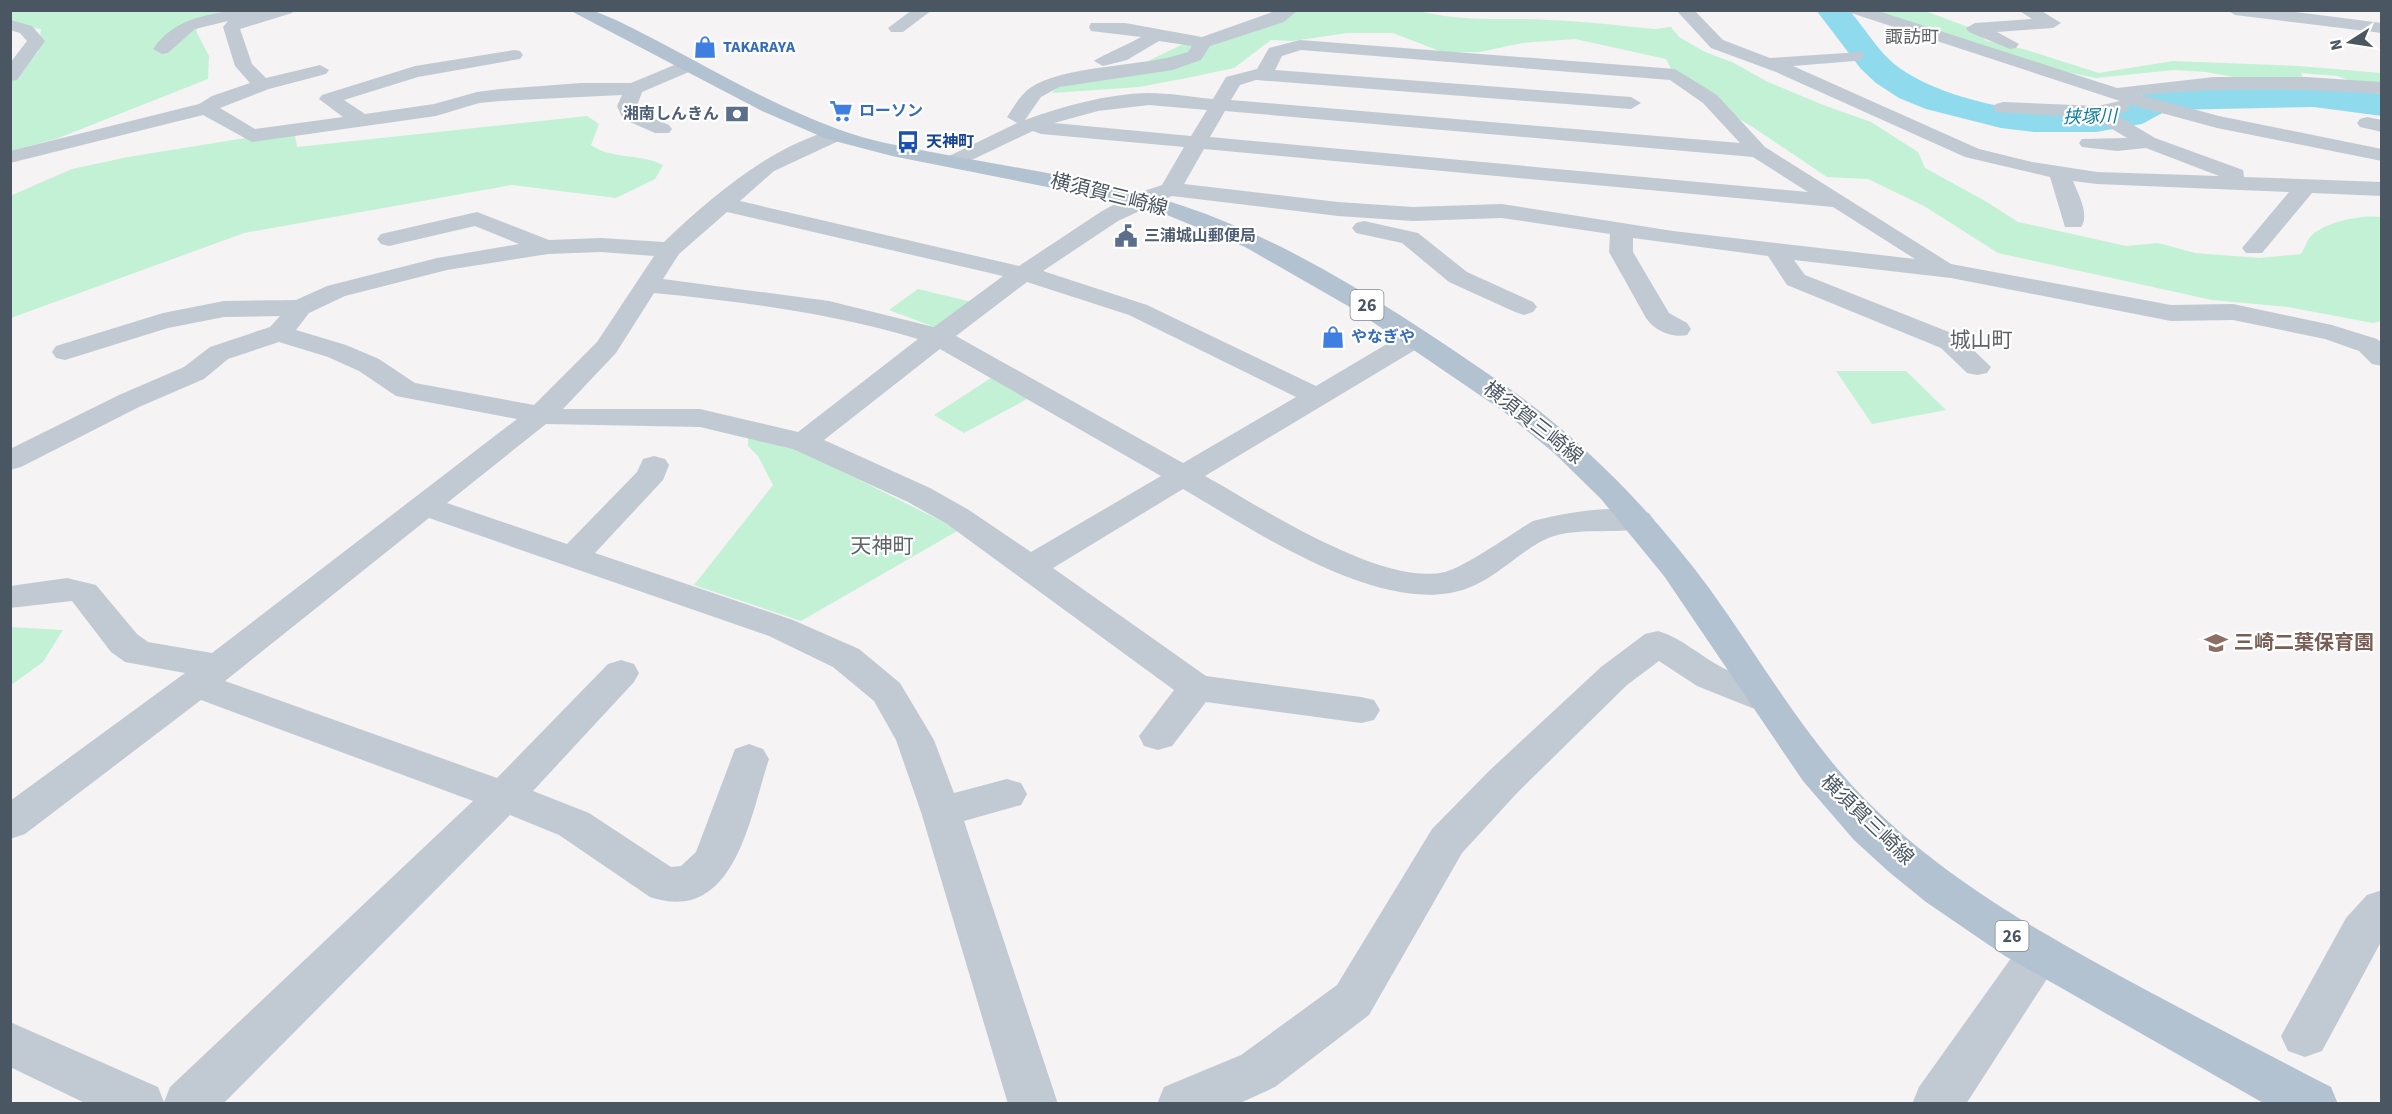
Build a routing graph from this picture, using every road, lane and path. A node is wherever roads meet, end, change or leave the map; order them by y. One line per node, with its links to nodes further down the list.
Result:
1 (277, 10): 17 (street)
2 (286, 10): 29 (street)
3 (577, 10): 23 (main road, 横須賀三崎線 / 26)
4 (924, 10): 13 (street)
5 (1290, 10): 16 (street)
6 (1684, 10): 22 (street)
7 (1857, 10): 33 (street)
8 (2026, 10): 26 (street)
9 (2235, 10): 10 (street)
10 (2292, 14): 14 (street)
11 (10, 25): 28 (street)
12 (1096, 27): 15 (street)
13 (897, 28)
14 (2382, 28)
15 (1156, 35): 16 (street); 21 (street)
16 (1203, 42): 40 (street)
17 (162, 49)
18 (513, 55): 39 (street)
19 (1855, 56): 22 (street)
20 (1448, 58): 25 (street); 27 (street); 30 (street)
21 (1103, 61)
22 (1769, 62): 52 (street)
23 (690, 65): 32 (street); 44 (main road, 横須賀三崎線 / 26)
24 (320, 70): 29 (street)
25 (1628, 71): 34 (street); 49 (street)
26 (2098, 72)
27 (1264, 73): 30 (street); 35 (street)
28 (10, 76)
29 (262, 85): 36 (street)
30 (1441, 87): 34 (street); 41 (street)
31 (2382, 88): 33 (street)
32 (634, 89): 39 (street); 42 (street)
33 (2128, 98): 38 (street); 50 (street)
34 (1630, 103): 45 (street)
35 (1219, 105): 40 (street); 41 (street); 47 (street)
36 (206, 108): 39 (street); 51 (street)
37 (2003, 108): 38 (street)
38 (2106, 117): 46 (street)
39 (360, 120)
40 (1022, 122): 47 (street); 53 (street)
41 (1433, 123): 45 (street); 58 (street)
42 (662, 129)
43 (1994, 133): 52 (street)
44 (836, 135): 53 (main road, 横須賀三崎線 / 26); 62 (street)
45 (1632, 140): 49 (street); 64 (street)
46 (2148, 142): 48 (street); 55 (street)
47 (1197, 143): 57 (street); 58 (street)
48 (2089, 143)
49 (1758, 151): 61 (street)
50 (2382, 155)
51 (10, 158)
52 (2000, 160): 54 (street)
53 (952, 162): 60 (main road, 横須賀三崎線 / 26)
54 (2059, 173): 55 (street); 65 (street)
55 (2252, 185): 56 (street)
56 (2304, 188): 59 (street); 68 (street)
57 (1170, 189): 60 (street); 63 (street)
58 (1419, 189): 63 (street); 64 (street); 64 (street)
59 (2382, 189)
60 (1140, 200): 72 (street); 79 (main road, 横須賀三崎線 / 26)
61 (1835, 201): 64 (street); 71 (street)
62 (721, 204): 70 (street); 72 (street)
63 (1338, 209): 74 (street)
64 (1633, 212): 69 (street); 76 (street)
65 (2073, 222)
66 (389, 239): 67 (street)
67 (548, 247): 70 (street); 75 (street)
68 (2254, 248)
69 (1775, 249): 71 (street); 82 (street)
70 (670, 250): 73 (street)
71 (1951, 271): 81 (street)
72 (1023, 273): 78 (street); 83 (street)
73 (647, 285): 78 (street); 84 (street)
74 (1524, 307)
75 (300, 308): 77 (street); 80 (street)
76 (1678, 329)
77 (279, 333): 84 (street); 86 (street)
78 (938, 338): 85 (street); 88 (street)
79 (1416, 338): 83 (street); 90 (main road, 横須賀三崎線 / 26)
80 (65, 352)
81 (2382, 358)
82 (1977, 367)
83 (1317, 397): 88 (street)
84 (540, 415): 85 (street); 89 (street)
85 (803, 442): 92 (street)
86 (10, 461)
87 (654, 465): 91 (street)
88 (1184, 477): 90 (street); 92 (street)
89 (424, 506): 91 (street); 95 (street)
90 (1638, 520): 97 (main road, 横須賀三崎線 / 26)
91 (573, 557): 103 (street)
92 (1030, 567): 96 (street)
93 (10, 597): 95 (street)
94 (621, 673): 102 (street)
95 (207, 675): 102 (street); 104 (street)
96 (1197, 688): 98 (street); 99 (street)
97 (1766, 699): 106 (main road, 横須賀三崎線 / 26); 112 (street)
98 (1361, 710)
99 (1158, 736)
100 (749, 759): 102 (street)
101 (1007, 794): 103 (street)
102 (504, 796): 110 (street)
103 (941, 812): 111 (street)
104 (10, 823)
105 (2382, 908): 107 (street)
106 (2040, 954): 113 (street); 114 (main road, 横須賀三崎線 / 26)
107 (2305, 1036)
108 (10, 1043): 109 (street)
109 (140, 1104)
110 (188, 1104)
111 (1033, 1104)
112 (1182, 1104)
113 (1937, 1104)
114 (2313, 1104)

